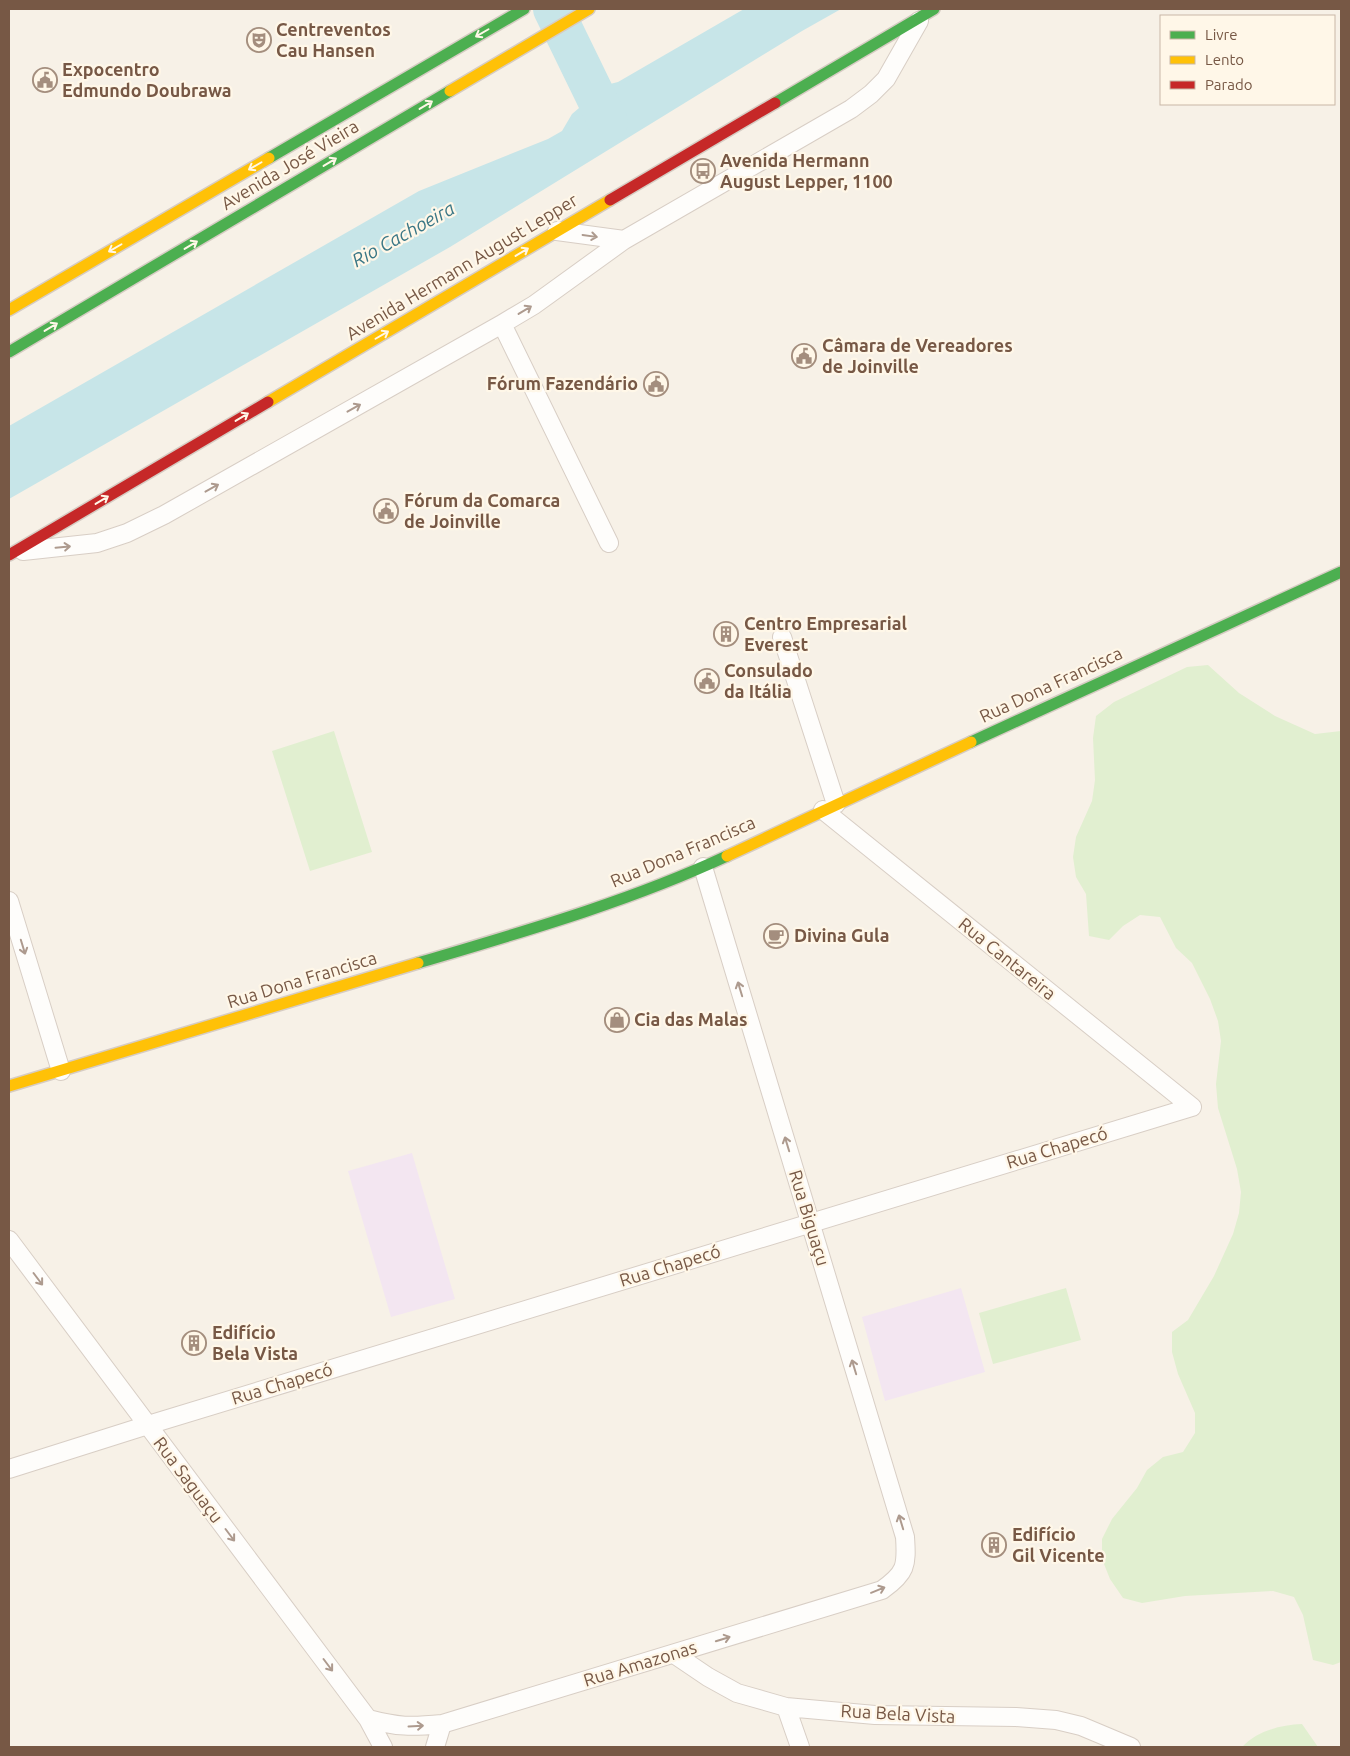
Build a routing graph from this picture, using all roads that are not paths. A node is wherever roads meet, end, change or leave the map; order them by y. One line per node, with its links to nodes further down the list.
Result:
1 (524, 9): 6 (main road, Avenida José Vieira, one-way to 6)
2 (589, 9): 8 (main road, Avenida José Vieira, one-way to 2)
3 (928, 12): 4 (main road, Avenida Hermann August Lepper); 5 (street)
4 (557, 231): 5 (street, one-way to 5); 10 (main road, Avenida Hermann August Lepper, one-way to 4)
5 (624, 240): 7 (street, one-way to 5)
6 (9, 310)
7 (502, 324): 9 (street); 10 (street, one-way to 7)
8 (9, 352)
9 (609, 543)
10 (12, 553)
11 (1341, 572): 13 (main road, Rua Dona Francisca)
12 (782, 637): 13 (street)
13 (830, 807): 14 (main road, Rua Dona Francisca); 18 (street, Rua Cantareira)
14 (703, 867): 16 (main road, Rua Dona Francisca); 19 (street, Rua Biguaçu, one-way to 14)
15 (9, 901): 16 (street, one-way to 16)
16 (61, 1071): 17 (main road, Rua Dona Francisca)
17 (9, 1086)
18 (1192, 1107): 19 (street, Rua Chapecó)
19 (810, 1223): 21 (street, Rua Chapecó); 23 (street, Rua Biguaçu, one-way to 19)
20 (9, 1240): 21 (street, Rua Saguaçu, one-way to 21)
21 (148, 1425): 22 (street, Rua Chapecó); 26 (street, Rua Saguaçu, one-way to 26)
22 (9, 1470)
23 (904, 1570): 24 (street, Rua Amazonas, one-way to 23)
24 (674, 1654): 25 (street, Rua Bela Vista); 27 (street, Rua Amazonas)
25 (786, 1707): 30 (street); 31 (street, Rua Bela Vista)
26 (368, 1719): 27 (street, Rua Amazonas, one-way to 27); 28 (street, Rua Saguaçu)
27 (442, 1724): 29 (street)
28 (383, 1747)
29 (435, 1747)
30 (800, 1747)
31 (1131, 1747)

